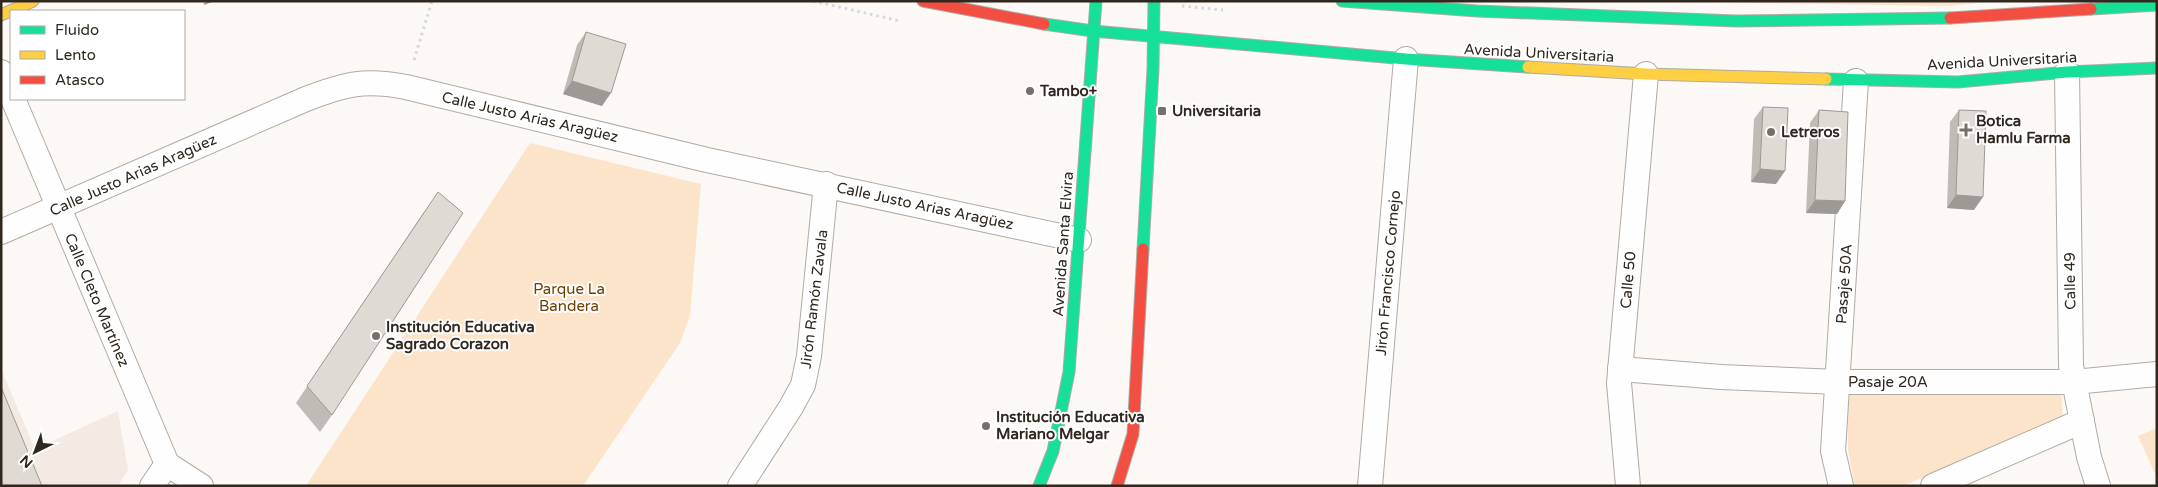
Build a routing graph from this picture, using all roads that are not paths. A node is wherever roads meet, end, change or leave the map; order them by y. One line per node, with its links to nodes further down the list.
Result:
1 (33, 1): 7 (main road)
2 (923, 1): 8 (main road, Avenida Universitaria)
3 (1096, 1): 8 (main road, Avenida Santa Elvira)
4 (1154, 1): 9 (main road)
5 (1342, 1): 6 (main road)
6 (2157, 5)
7 (12, 10)
8 (1093, 31): 9 (main road, Avenida Universitaria); 21 (main road, Avenida Santa Elvira)
9 (1152, 37): 10 (main road, Avenida Universitaria); 32 (main road)
10 (1406, 59): 14 (main road, Avenida Universitaria); 33 (street, Jirón Francisco Cornejo)
11 (2157, 68): 13 (main road, Avenida Universitaria)
12 (1, 72): 16 (street, Calle Cleto Martínez)
13 (2067, 72): 15 (main road, Avenida Universitaria); 25 (street, Calle 49)
14 (1646, 74): 15 (main road, Avenida Universitaria); 22 (street, Calle 50)
15 (1856, 81): 24 (street, Pasaje 50A)
16 (10, 92)
17 (13, 100): 19 (street, Calle Cleto Martínez)
18 (826, 184): 19 (street, Calle Justo Arias Aragüez); 21 (street, Calle Justo Arias Aragüez); 30 (street, Jirón Ramón Zavala)
19 (59, 208): 20 (street, Calle Justo Arias Aragüez); 27 (street, Calle Cleto Martínez)
20 (1, 232)
21 (1079, 240): 31 (main road, Avenida Santa Elvira)
22 (1620, 369): 24 (street, Pasaje 20A); 34 (street, Calle 50)
23 (2157, 374): 25 (street, Pasaje 20A)
24 (1838, 382): 25 (street, Pasaje 20A); 35 (street, Pasaje 50A)
25 (2074, 382): 26 (street, Calle 49)
26 (2082, 421): 36 (street); 37 (street, Calle 49)
27 (166, 464): 28 (street); 29 (street)
28 (152, 486)
29 (200, 486)
30 (740, 486)
31 (1039, 486)
32 (1117, 486)
33 (1370, 486)
34 (1628, 486)
35 (1841, 486)
36 (1934, 486)
37 (2098, 486)

